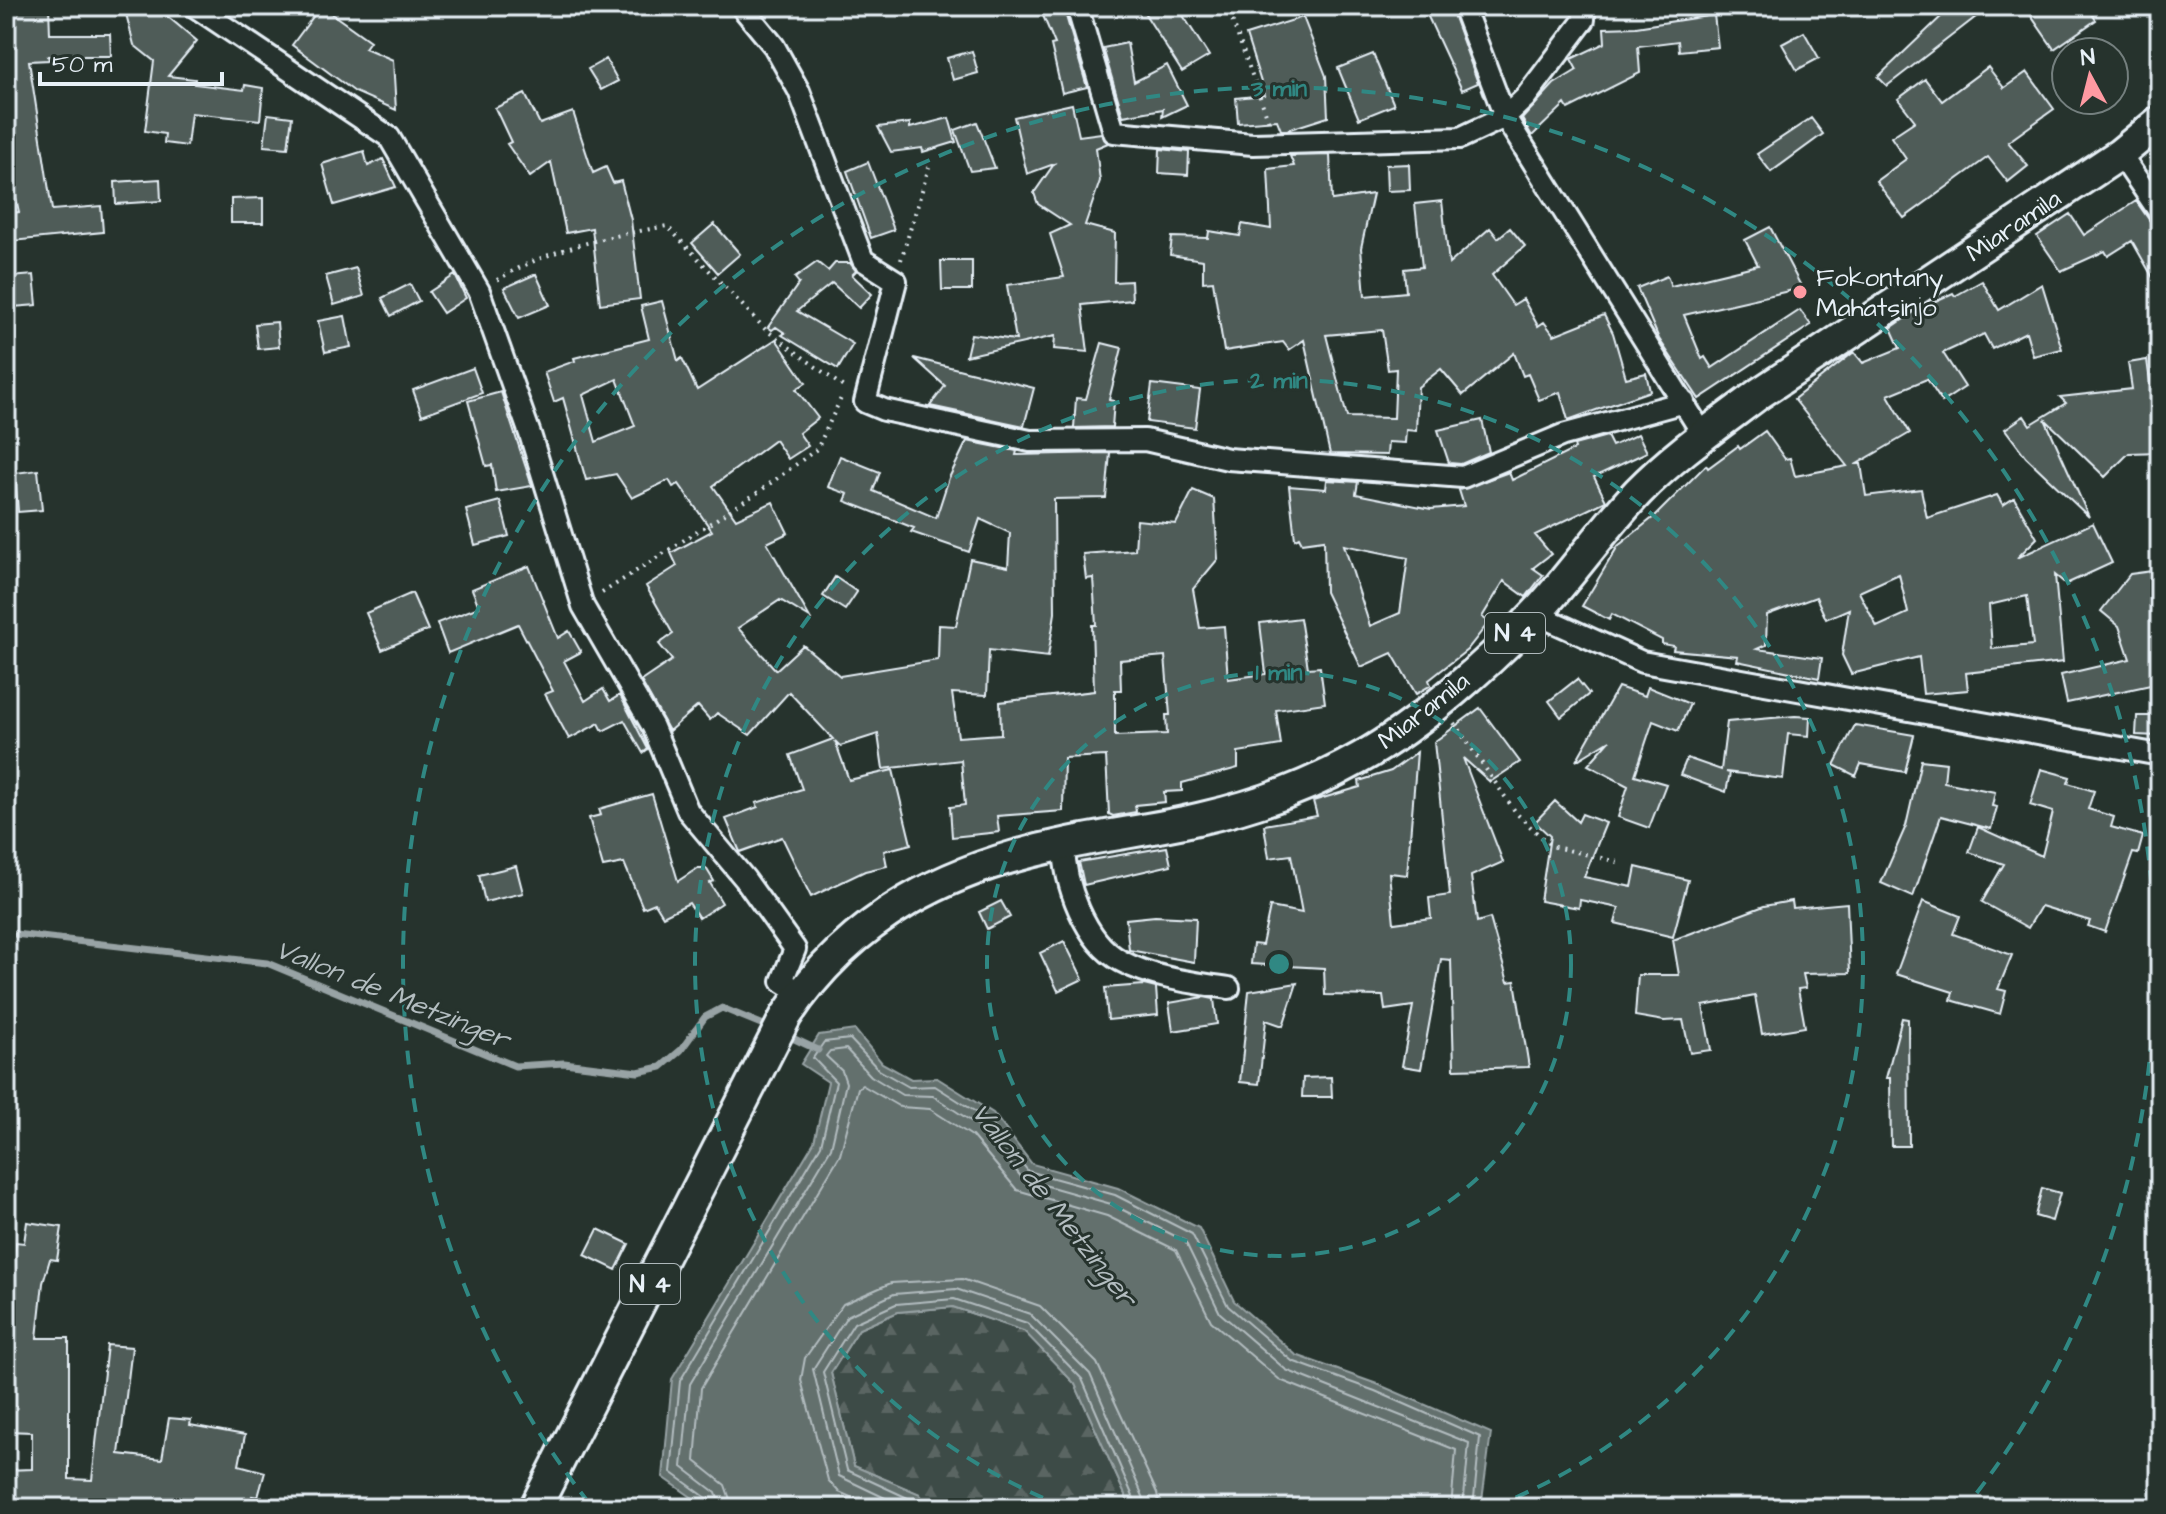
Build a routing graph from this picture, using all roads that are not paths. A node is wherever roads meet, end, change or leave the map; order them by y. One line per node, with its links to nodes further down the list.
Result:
1 (194, 6): 16 (street)
2 (741, 6): 10 (street)
3 (1077, 6): 6 (street)
4 (1463, 6): 6 (street)
5 (1584, 6): 6 (street)
6 (1505, 117): 10 (street)
7 (2160, 121): 8 (main road, Miaramila / N 4)
8 (2120, 154): 9 (street); 11 (main road, Miaramila / N 4)
9 (2160, 213)
10 (1684, 402): 11 (street)
11 (1704, 436): 12 (main road, Miaramila / N 4)
12 (1536, 614): 13 (street); 14 (main road, Miaramila / N 4)
13 (2160, 755)
14 (1064, 844): 15 (street); 16 (main road, Miaramila / N 4)
15 (1229, 988)
16 (798, 996): 17 (main road, N 4)
17 (535, 1508)

